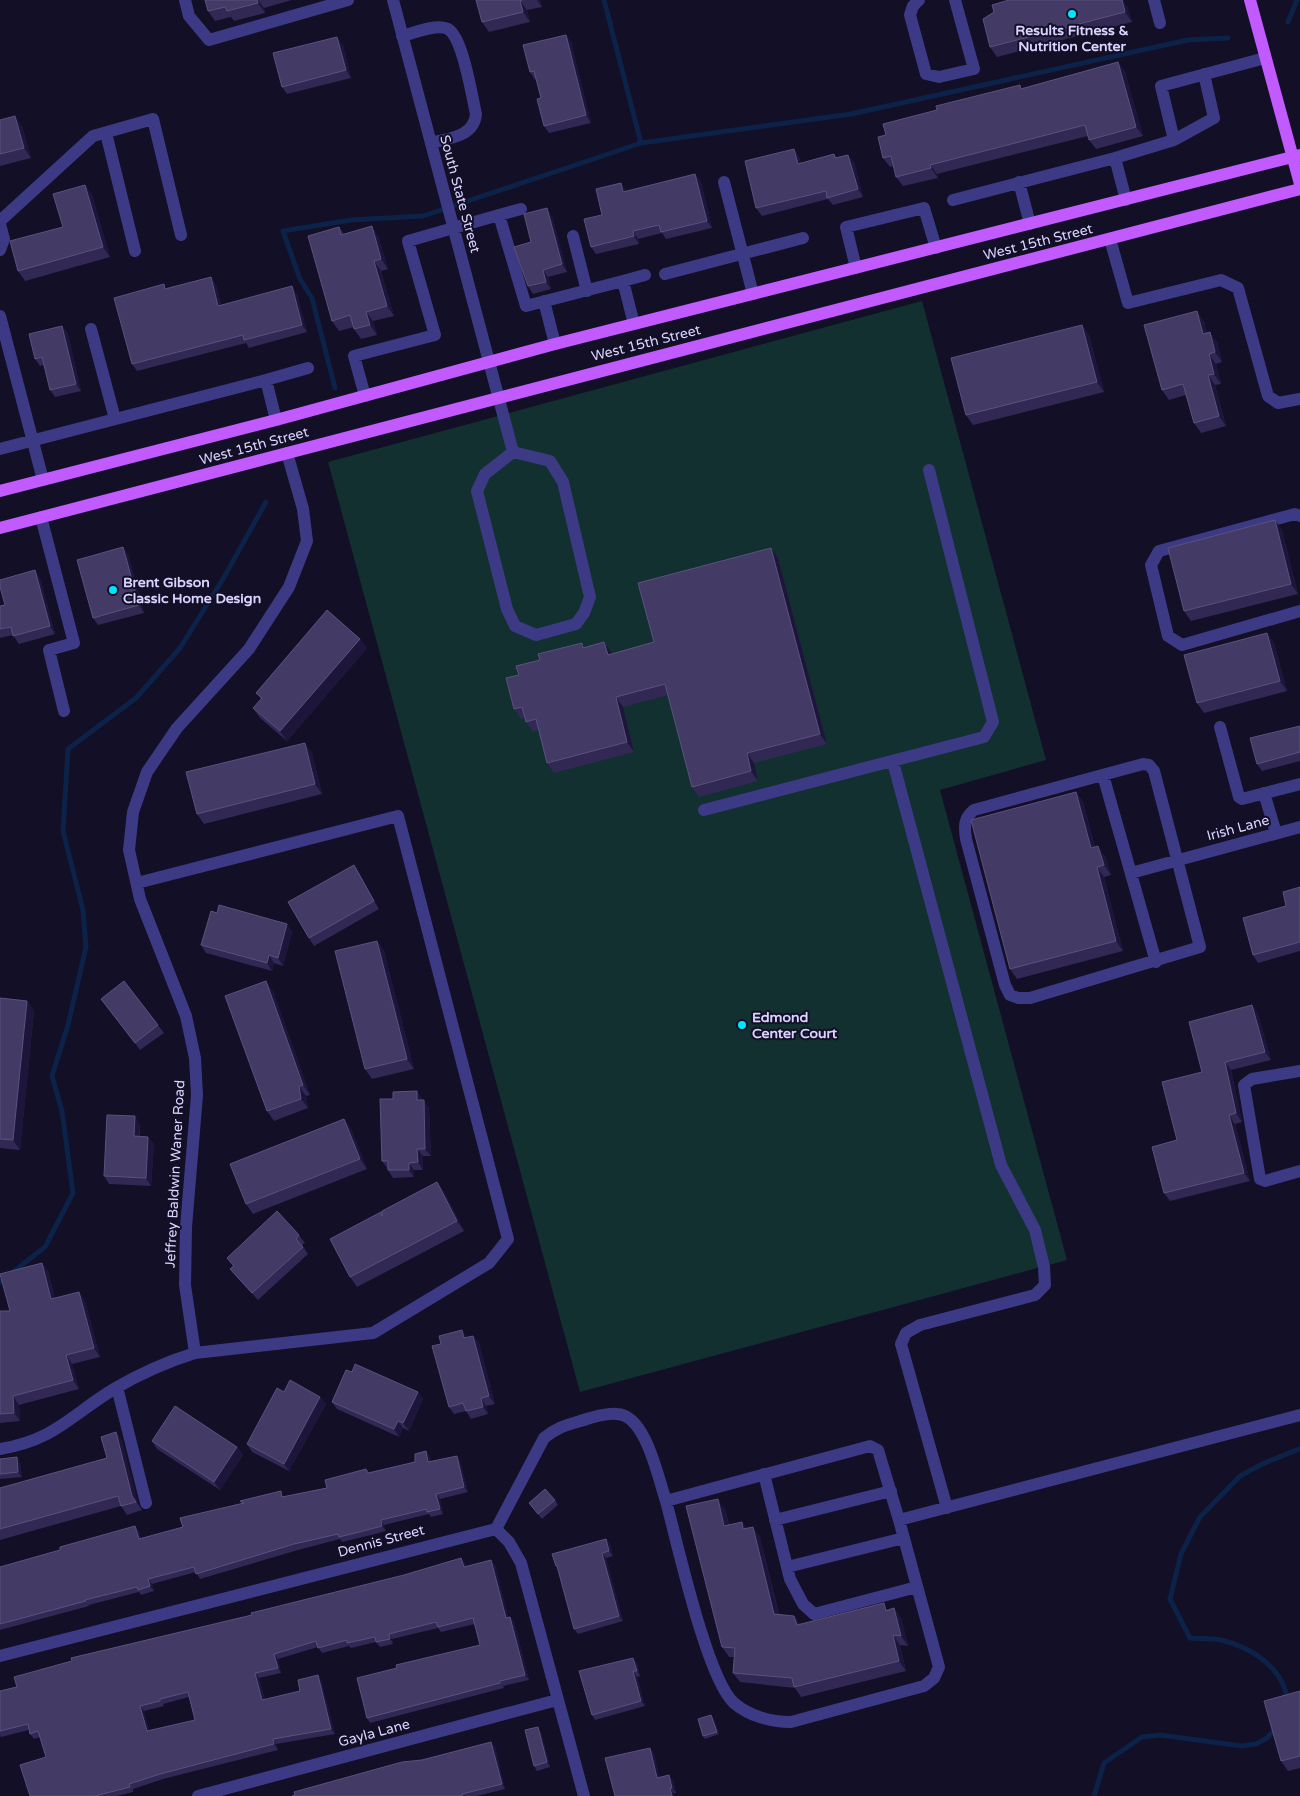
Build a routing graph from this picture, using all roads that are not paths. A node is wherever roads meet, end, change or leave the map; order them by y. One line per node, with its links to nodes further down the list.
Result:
1 (185, 0): 2 (street)
2 (348, 0)
3 (393, 0): 9 (street, South State Street)
4 (919, 0): 5 (street)
5 (955, 0)
6 (1154, 0): 8 (street)
7 (1250, 0): 10 (main road)
8 (1160, 23)
9 (402, 36): 14 (street, South State Street); 14 (street)
10 (1265, 58): 11 (street); 15 (main road)
11 (1204, 74): 13 (street); 13 (street)
12 (106, 132): 25 (street); 28 (street); 34 (street)
13 (1174, 140): 16 (street)
14 (431, 143): 27 (street, South State Street)
15 (1296, 156): 19 (main road); 22 (main road, West 15th Street)
16 (1115, 158): 18 (street); 22 (street)
17 (724, 182): 35 (street)
18 (1019, 182): 21 (street); 26 (street)
19 (1300, 184)
20 (1300, 188): 31 (main road, West 15th Street)
21 (953, 200)
22 (1126, 200): 26 (main road, West 15th Street)
23 (521, 209): 24 (street)
24 (500, 215): 27 (street); 42 (street)
25 (0, 222): 33 (street)
26 (1030, 224): 32 (main road, West 15th Street)
27 (454, 227): 48 (street, South State Street); 51 (street)
28 (181, 235)
29 (573, 236): 40 (street)
30 (803, 238): 35 (street)
31 (1110, 239): 52 (main road, West 15th Street); 53 (street)
32 (936, 248): 36 (main road, West 15th Street); 36 (street)
33 (0, 250)
34 (135, 251)
35 (742, 254): 37 (street); 41 (street)
36 (856, 268): 41 (main road, West 15th Street)
37 (665, 274)
38 (646, 275): 39 (street)
39 (623, 282): 40 (street); 44 (street)
40 (587, 290): 42 (street)
41 (753, 294): 44 (main road, West 15th Street)
42 (544, 301): 46 (street)
43 (0, 316): 47 (street)
44 (634, 324): 46 (main road, West 15th Street)
45 (91, 329): 54 (street)
46 (555, 344): 48 (main road, West 15th Street)
47 (4, 347): 56 (street)
48 (490, 361): 51 (main road, West 15th Street); 52 (street, South State Street)
49 (308, 368): 50 (street)
50 (266, 380): 54 (street); 55 (street)
51 (365, 396): 55 (main road, West 15th Street)
52 (499, 396): 58 (street, South State Street); 59 (main road, West 15th Street)
53 (1300, 399)
54 (115, 419): 56 (street)
55 (276, 420): 61 (main road, West 15th Street)
56 (32, 440): 57 (street); 61 (street)
57 (0, 448)
58 (513, 452): 58 (street)
59 (287, 453): 64 (main road, West 15th Street); 78 (street, Jeffrey Baldwin Waner Road)
60 (929, 470): 69 (street)
61 (43, 480): 62 (main road, West 15th Street)
62 (0, 491)
63 (1300, 516): 66 (street)
64 (42, 517): 65 (main road, West 15th Street); 67 (street)
65 (0, 528)
66 (1300, 611)
67 (64, 711)
68 (1220, 728): 72 (street)
69 (893, 762): 73 (street); 90 (street)
70 (1103, 775): 76 (street); 77 (street); 79 (street)
71 (1300, 784): 72 (street)
72 (1264, 793): 75 (street)
73 (704, 810)
74 (1300, 826): 75 (street, Irish Lane)
75 (1276, 833): 76 (street, Irish Lane)
76 (1180, 859): 77 (street, Irish Lane); 79 (street)
77 (1131, 873): 79 (street)
78 (137, 883): 82 (street, Jeffrey Baldwin Waner Road); 82 (street)
79 (1156, 962)
80 (1300, 1071): 81 (street)
81 (1300, 1171)
82 (195, 1353): 83 (street)
83 (117, 1387): 85 (street); 89 (street)
84 (1300, 1414): 90 (street)
85 (0, 1449)
86 (764, 1474): 87 (street); 88 (street); 91 (street)
87 (890, 1491): 91 (street); 92 (street)
88 (666, 1501): 93 (street); 96 (street)
89 (146, 1503)
90 (947, 1508): 92 (street)
91 (775, 1520): 95 (street)
92 (900, 1520): 94 (street)
93 (496, 1529): 97 (street, Dennis Street); 98 (street)
94 (904, 1538): 95 (street); 96 (street)
95 (787, 1567): 96 (street)
96 (918, 1587)
97 (0, 1656)
98 (557, 1700): 99 (street, Gayla Lane); 100 (street)
99 (198, 1796)
100 (584, 1796)

